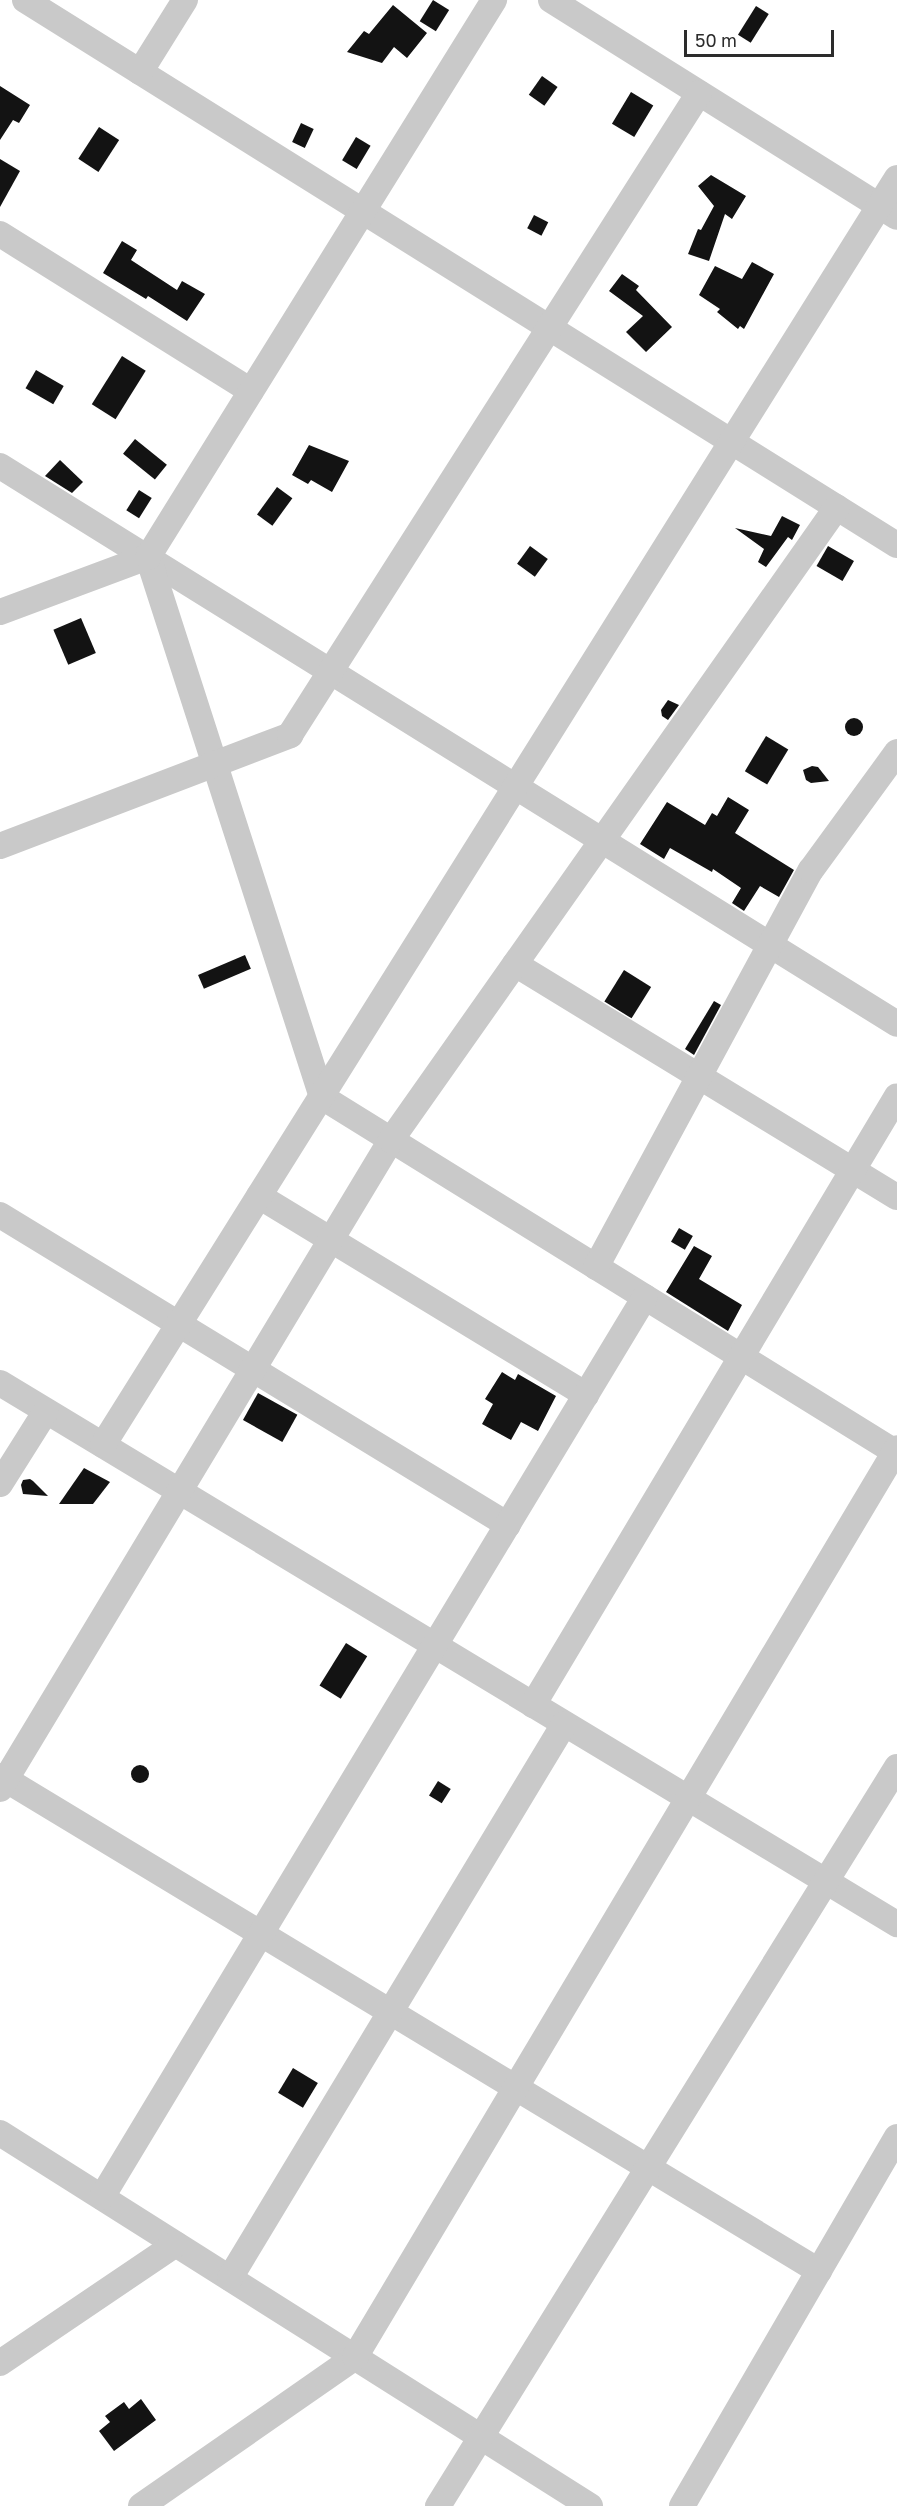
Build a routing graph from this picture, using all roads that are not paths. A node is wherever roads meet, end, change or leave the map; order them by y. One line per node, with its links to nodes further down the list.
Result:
1 (25, 0): 5 (street)
2 (185, 0): 5 (street)
3 (494, 0): 8 (street)
4 (551, 0): 6 (street)
5 (140, 72): 8 (street)
6 (699, 93): 9 (street); 11 (street)
7 (897, 178): 9 (street)
8 (363, 211): 11 (street); 12 (street)
9 (888, 211): 13 (street)
10 (0, 234): 12 (street)
11 (550, 328): 13 (street); 19 (street)
12 (251, 391): 17 (street)
13 (732, 442): 15 (street); 22 (street)
14 (0, 465): 17 (street)
15 (837, 507): 16 (street); 23 (street)
16 (897, 545)
17 (148, 558): 18 (street); 19 (street); 21 (street)
18 (0, 612)
19 (331, 671): 21 (street); 22 (street)
20 (897, 752): 25 (street)
21 (214, 764): 24 (street); 29 (street)
22 (515, 787): 23 (street); 29 (street)
23 (602, 841): 25 (street); 26 (street)
24 (0, 846)
25 (770, 945): 27 (street); 28 (street)
26 (515, 964): 28 (street); 31 (street)
27 (897, 1024)
28 (699, 1076): 32 (street); 37 (street)
29 (322, 1096): 31 (street); 33 (street)
30 (897, 1096): 32 (street)
31 (391, 1140): 36 (street); 37 (street)
32 (853, 1170): 34 (street); 40 (street)
33 (259, 1196): 36 (street); 39 (street)
34 (897, 1197)
35 (0, 1215): 39 (street)
36 (331, 1240): 41 (street); 43 (street)
37 (596, 1267): 38 (street)
38 (645, 1297): 40 (street); 43 (street)
39 (179, 1324): 41 (street); 45 (street)
40 (741, 1357): 46 (street); 51 (street)
41 (253, 1369): 48 (street); 49 (street)
42 (0, 1383): 44 (street)
43 (586, 1395): 49 (street)
44 (46, 1411): 45 (street); 47 (street)
45 (103, 1445): 48 (street)
46 (896, 1450): 55 (street)
47 (0, 1484)
48 (179, 1491): 50 (street); 54 (street)
49 (508, 1525): 50 (street)
50 (435, 1645): 51 (street); 58 (street)
51 (533, 1705): 52 (street)
52 (564, 1724): 55 (street); 59 (street)
53 (897, 1767): 56 (street)
54 (2, 1781): 58 (street)
55 (688, 1798): 56 (street); 60 (street)
56 (826, 1881): 57 (street); 63 (street)
57 (897, 1924)
58 (261, 1933): 59 (street); 64 (street)
59 (390, 2012): 60 (street); 67 (street)
60 (516, 2088): 63 (street); 68 (street)
61 (0, 2133): 64 (street)
62 (897, 2137): 66 (street)
63 (648, 2168): 66 (street); 70 (street)
64 (102, 2197): 65 (street)
65 (176, 2244): 67 (street); 69 (street)
66 (819, 2271): 74 (street)
67 (230, 2278): 68 (street)
68 (355, 2357): 70 (street); 71 (street)
69 (0, 2363)
70 (481, 2437): 72 (street); 73 (street)
71 (141, 2506)
72 (438, 2506)
73 (590, 2506)
74 (682, 2506)

